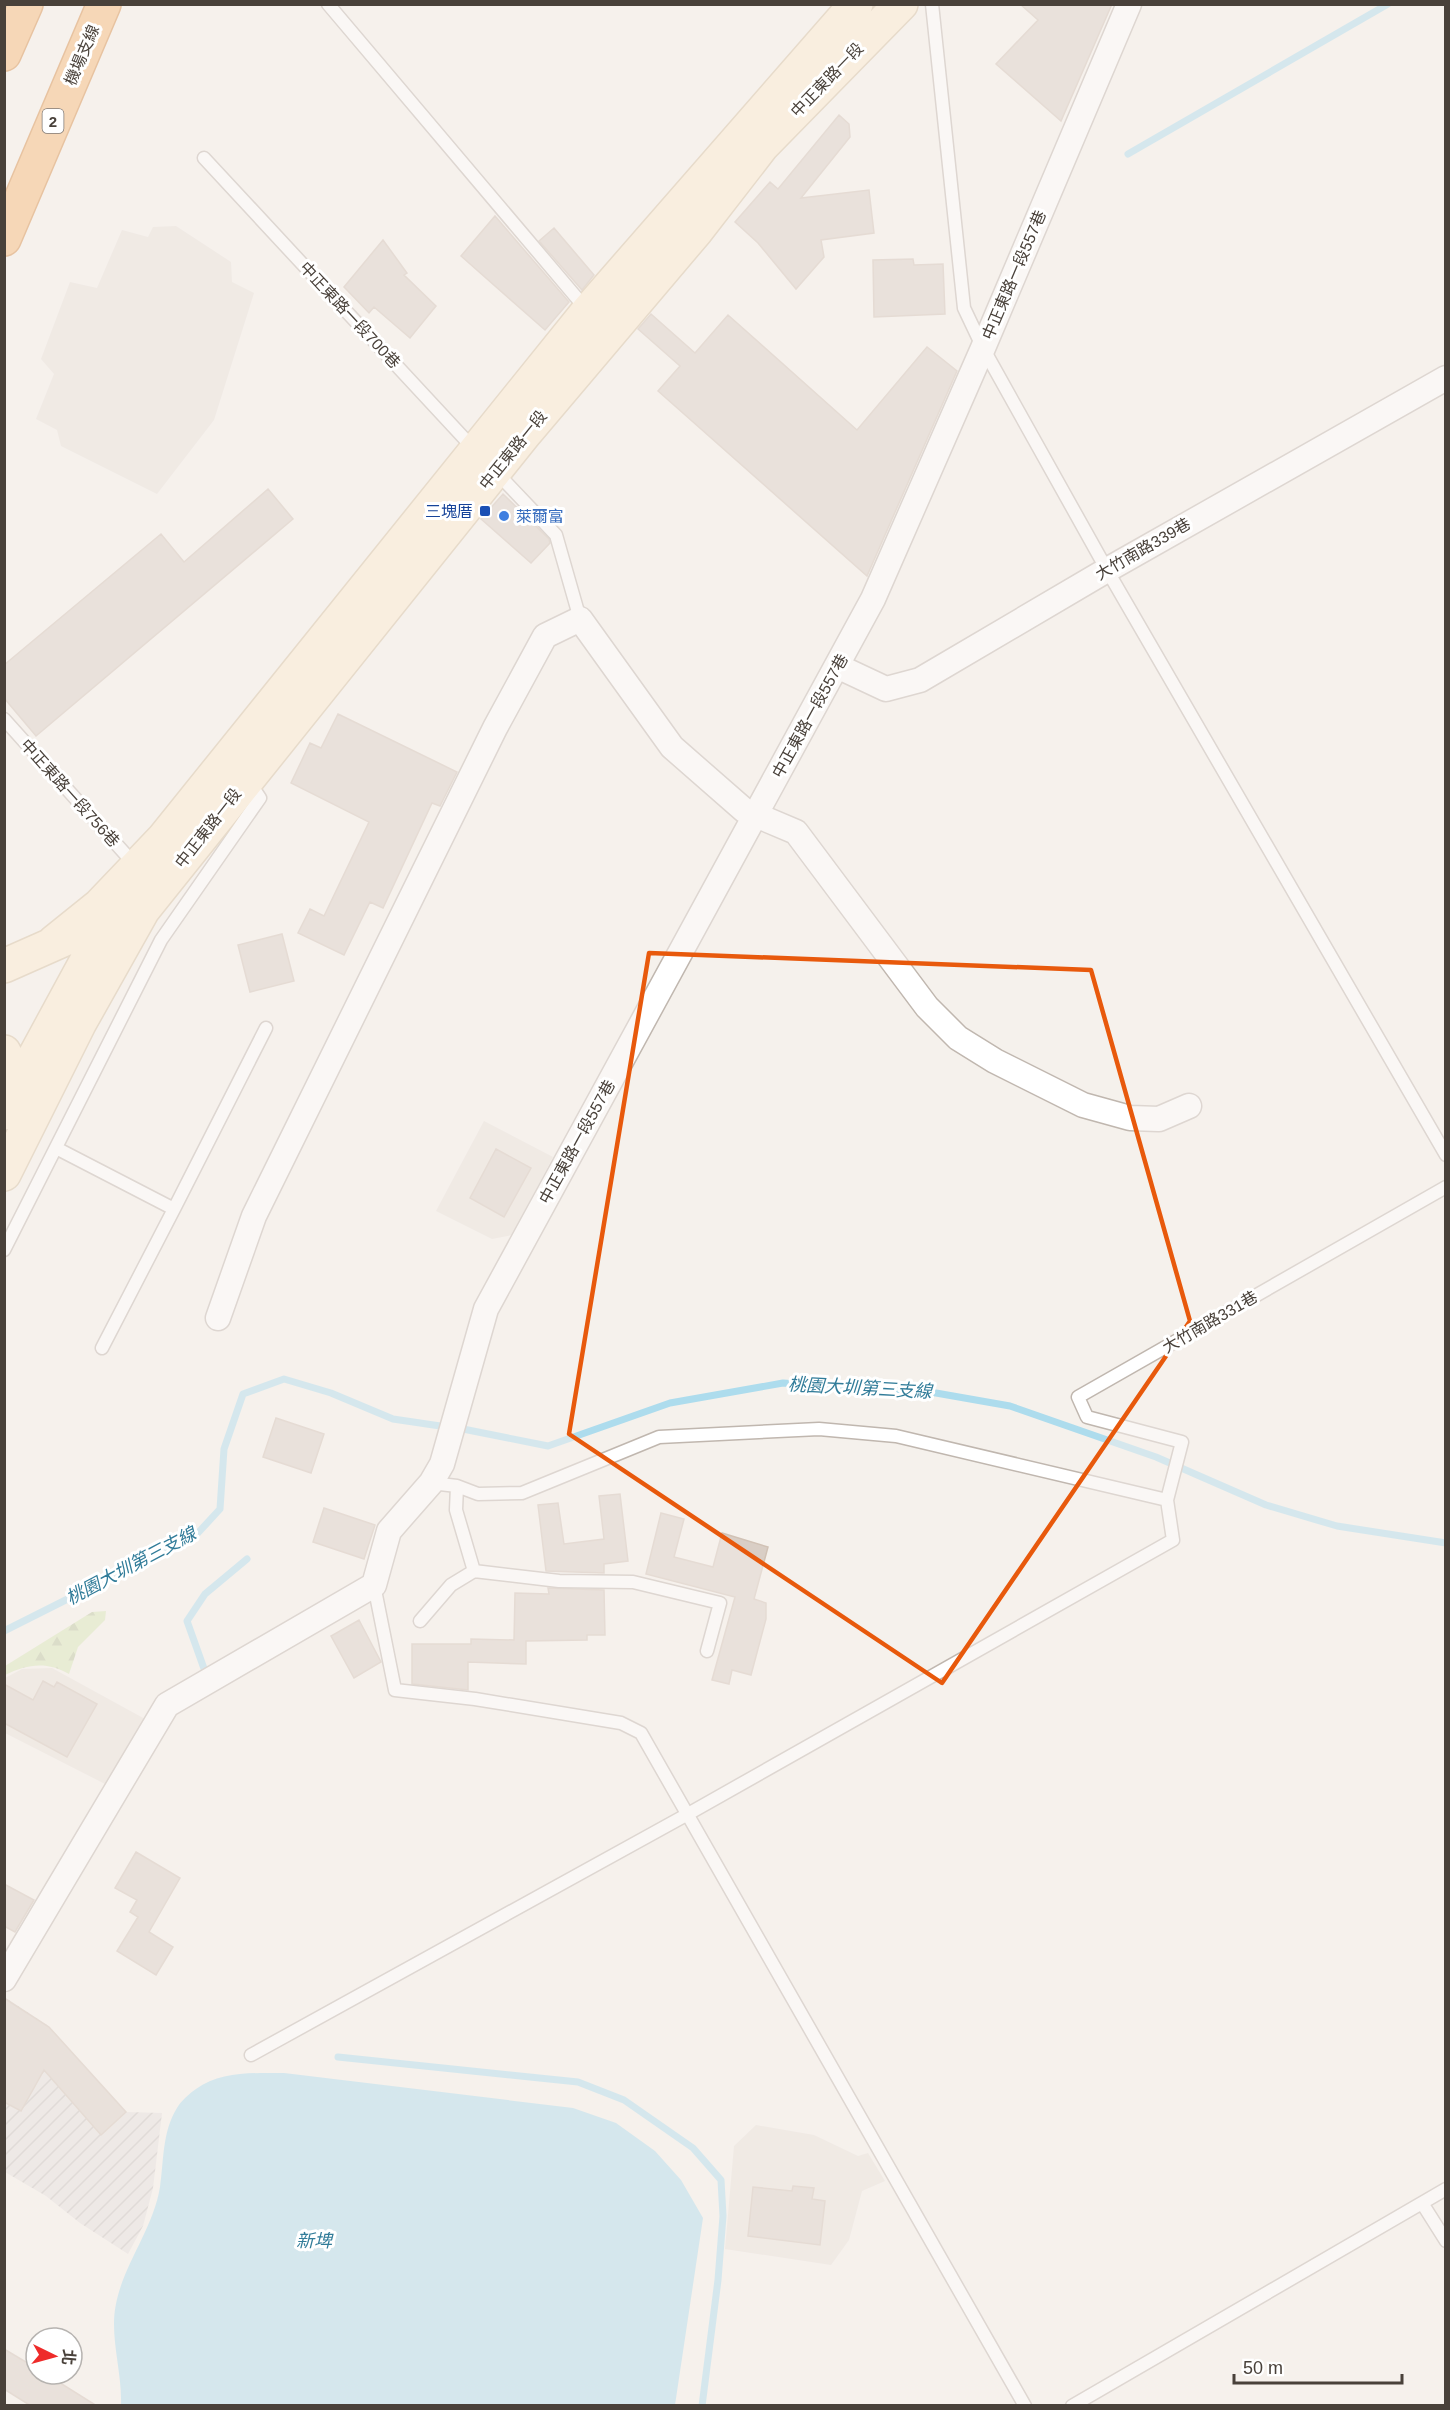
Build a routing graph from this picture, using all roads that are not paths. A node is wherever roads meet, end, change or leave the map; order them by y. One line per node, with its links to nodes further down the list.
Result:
1 (26, 4): 8 (highway)
2 (104, 4): 10 (highway, 機場支線 / 2)
3 (328, 4): 11 (lane)
4 (856, 4): 11 (main road, 中正東路一段)
5 (901, 4): 14 (main road, 中正東路一段)
6 (932, 4): 12 (lane)
7 (1129, 4): 12 (street, 中正東路一段557巷)
8 (4, 54)
9 (204, 158): 14 (lane, 中正東路一段700巷)
10 (4, 239)
11 (588, 311): 14 (main road, 中正東路一段)
12 (983, 348): 15 (lane); 17 (street, 中正東路一段557巷)
13 (1446, 378): 15 (street, 大竹南路339巷)
14 (486, 461): 16 (lane, 中正東路一段700巷); 19 (main road, 中正東路一段)
15 (1107, 570): 17 (street, 大竹南路339巷); 32 (lane)
16 (580, 619): 20 (street); 37 (street)
17 (837, 666): 20 (street, 中正東路一段557巷)
18 (4, 719): 21 (lane, 中正東路一段756巷)
19 (237, 769): 21 (main road, 中正東路一段); 22 (main road, 中正東路一段); 23 (main road, 中正東路一段); 31 (lane)
20 (756, 814): 29 (street); 39 (street, 中正東路一段557巷)
21 (136, 867): 24 (main road, 中正東路一段)
22 (143, 910): 23 (main road, 中正東路一段); 30 (main road, 中正東路一段)
23 (107, 923): 24 (main road, 中正東路一段); 28 (main road, 中正東路一段)
24 (54, 942): 25 (main road, 中正東路一段)
25 (4, 966)
26 (266, 1028): 35 (lane)
27 (4, 1052): 28 (main road)
28 (21, 1080): 30 (main road)
29 (1189, 1106)
30 (19, 1114): 33 (main road, 中正東路一段)
31 (56, 1148): 35 (lane); 36 (lane)
32 (1446, 1155)
33 (4, 1174)
34 (1446, 1187): 41 (lane, 大竹南路331巷)
35 (174, 1209): 38 (lane)
36 (4, 1250)
37 (218, 1318)
38 (102, 1348)
39 (437, 1474): 40 (lane); 43 (street)
40 (457, 1486): 41 (lane); 42 (lane)
41 (1167, 1500): 46 (lane)
42 (474, 1571): 44 (lane); 45 (lane)
43 (374, 1585): 46 (lane); 47 (street)
44 (420, 1621)
45 (707, 1651)
46 (688, 1815): 48 (lane); 52 (lane)
47 (4, 1979)
48 (251, 2055)
49 (1446, 2189): 50 (lane)
50 (1422, 2203): 51 (lane); 53 (lane)
51 (1446, 2241)
52 (1024, 2406)
53 (1072, 2406)

